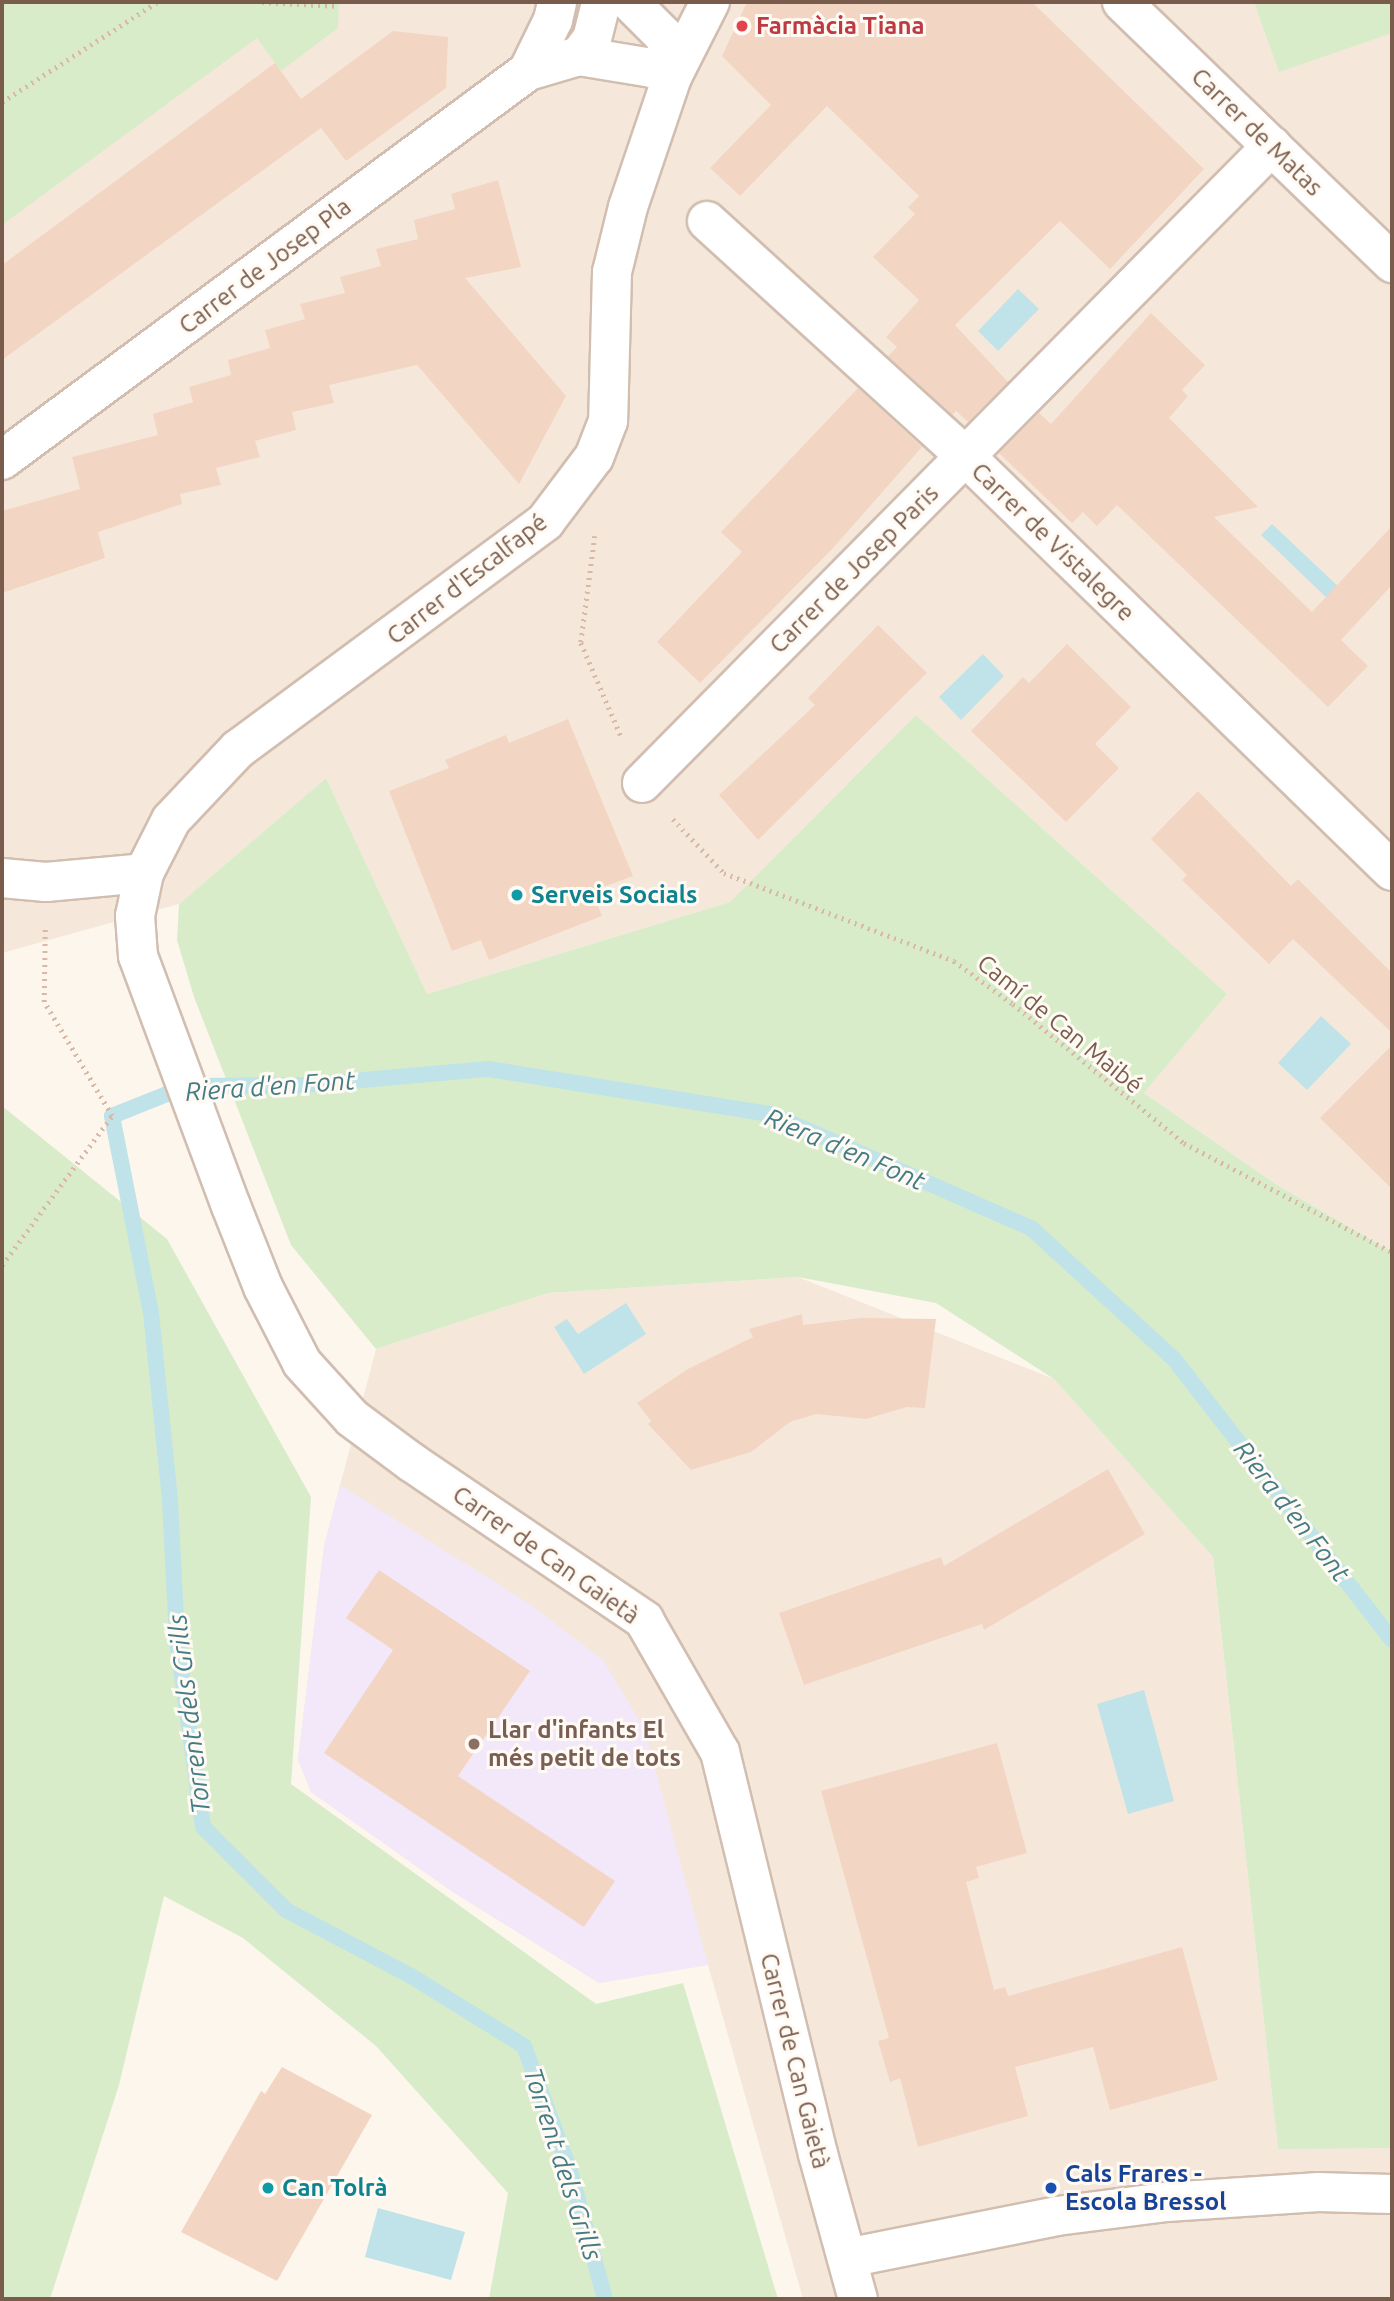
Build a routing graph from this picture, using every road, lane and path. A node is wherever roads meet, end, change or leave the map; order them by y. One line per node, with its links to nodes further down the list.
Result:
1 (157, 2): 12 (path)
2 (262, 2): 8 (path)
3 (556, 2): 10 (street, Carrer de Josep Pla)
4 (601, 2): 9 (street)
5 (630, 2): 11 (street, Carrer d'Escalfapé)
6 (710, 2): 11 (street, Carrer d'Escalfapé)
7 (1122, 2): 13 (street, Carrer de Matas)
8 (339, 6)
9 (579, 56): 10 (street, Carrer de Josep Pla); 11 (street, Carrer de Josep Pla)
10 (528, 71): 17 (street, Carrer de Josep Pla)
11 (672, 77): 18 (street, Carrer d'Escalfapé)
12 (2, 102)
13 (1272, 146): 15 (street, Carrer de Matas); 16 (street, Carrer de Josep Paris)
14 (707, 221): 16 (street, Carrer de Vistalegre)
15 (1392, 263)
16 (966, 457): 19 (street, Carrer de Josep Paris); 20 (street, Carrer de Vistalegre)
17 (2, 460)
18 (572, 492): 19 (path, Camí de Can Maibé); 21 (street, Carrer d'Escalfapé)
19 (642, 783): 24 (path, Camí de Can Maibé)
20 (1392, 871)
21 (144, 873): 23 (street); 27 (street, Carrer de Can Gaietà)
22 (2, 878): 23 (street)
23 (46, 882): 25 (path)
24 (1392, 1252)
25 (2, 1265)
26 (1392, 2193): 27 (street)
27 (846, 2258): 28 (street, Carrer de Can Gaietà)
28 (858, 2299)

